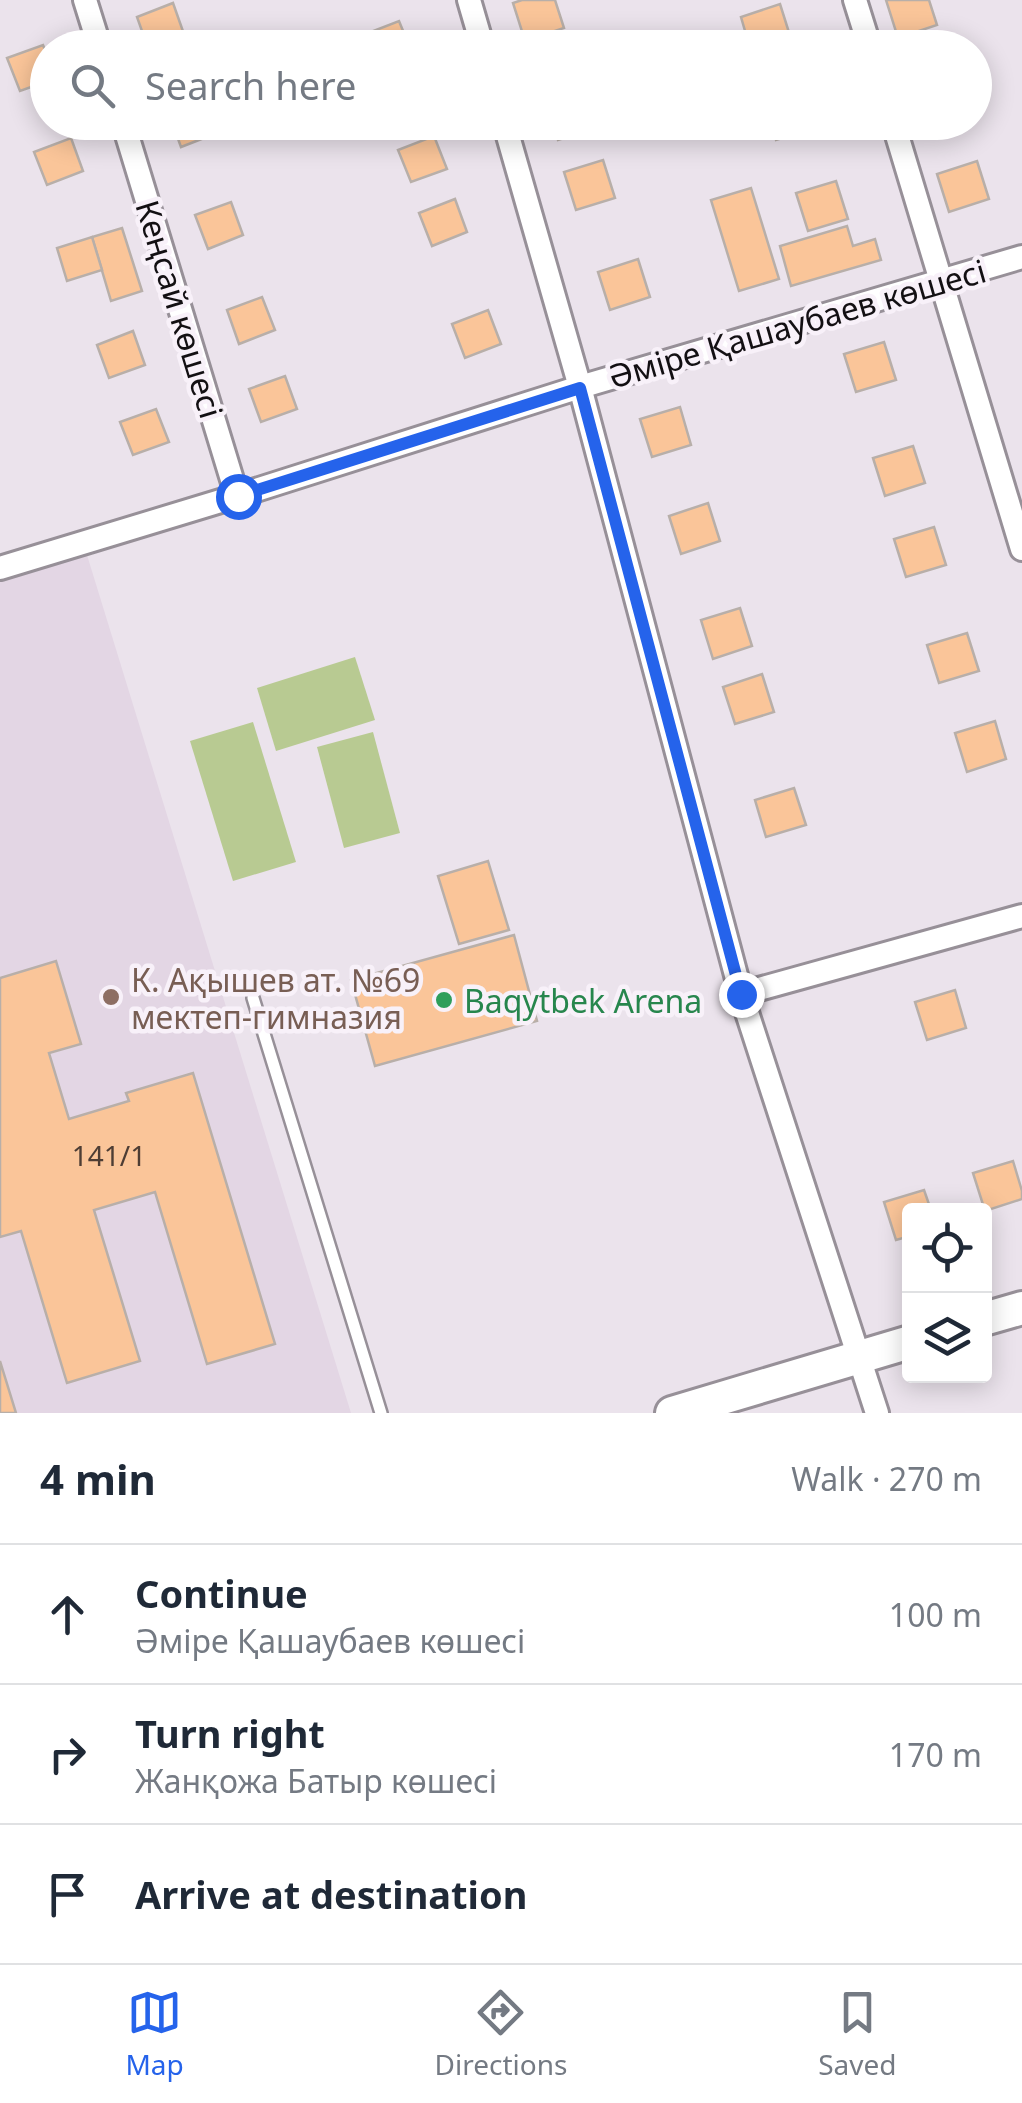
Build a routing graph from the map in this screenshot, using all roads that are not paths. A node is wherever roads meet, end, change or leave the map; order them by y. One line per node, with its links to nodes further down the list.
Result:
1 (85, 0): 4 (street)
2 (469, 0): 5 (street)
3 (855, 0): 6 (street)
4 (94, 30)
5 (478, 30)
6 (864, 30)
7 (128, 140): 13 (street, Кеңсай көшесі)
8 (509, 140): 12 (street)
9 (898, 140): 11 (street)
10 (1022, 257): 11 (street, Әміре Қашаубаев көшесі)
11 (941, 280): 12 (street, Әміре Қашаубаев көшесі); 14 (street)
12 (580, 388): 13 (street, Әміре Қашаубаев көшесі); 17 (street)
13 (238, 496): 15 (street, Әміре Қашаубаев көшесі)
14 (1022, 550)
15 (0, 568)
16 (1022, 916): 17 (street)
17 (741, 994): 22 (street)
18 (253, 998): 23 (lane)
19 (1022, 1308): 20 (street)
20 (992, 1317)
21 (902, 1344): 22 (street)
22 (858, 1357): 24 (street); 25 (street)
23 (381, 1413)
24 (672, 1413)
25 (877, 1413)

